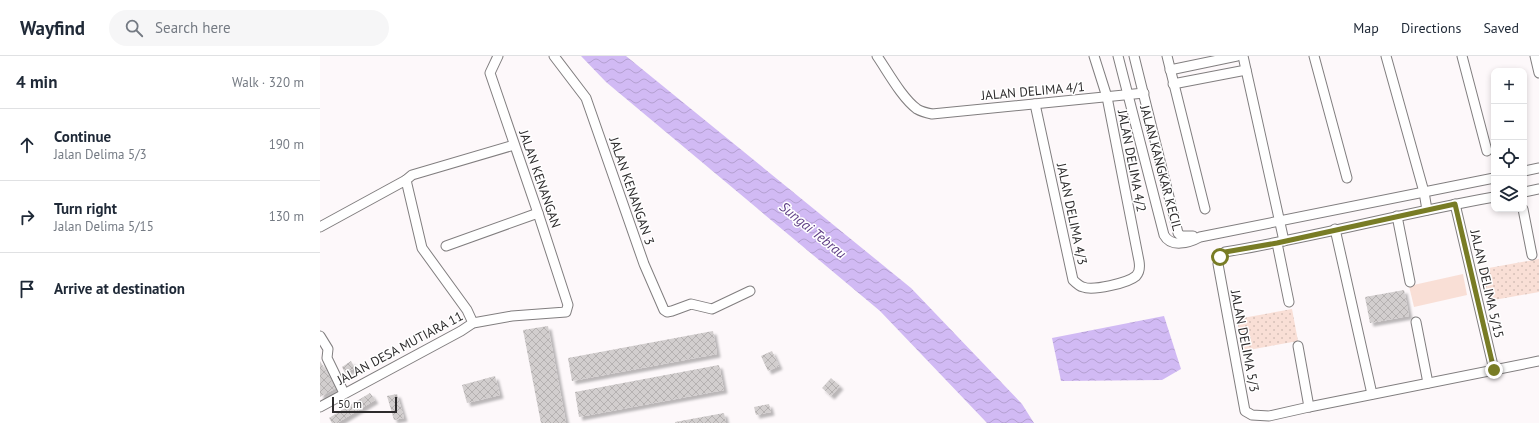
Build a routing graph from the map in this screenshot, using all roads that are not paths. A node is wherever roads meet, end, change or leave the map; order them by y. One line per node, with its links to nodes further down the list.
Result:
1 (498, 56): 22 (street, JALAN KENANGAN)
2 (554, 56): 48 (street, JALAN KENANGAN 3)
3 (877, 56): 21 (street, JALAN DELIMA 4/1)
4 (1094, 56): 20 (street, JALAN DELIMA 4/2)
5 (1118, 56): 19 (street, JALAN KANGKAR KECIL)
6 (1134, 56): 18 (street, JALAN KANGKAR KECIL)
7 (1167, 56): 14 (street)
8 (1237, 56): 14 (street)
9 (1243, 56): 15 (street)
10 (1314, 56): 26 (street)
11 (1386, 56): 31 (street)
12 (1462, 56): 23 (street)
13 (1535, 56): 16 (street)
14 (1170, 70): 17 (street)
15 (1246, 70): 17 (street); 39 (street)
16 (1539, 73)
17 (1174, 84): 34 (street)
18 (1144, 94): 19 (street, JALAN DELIMA 4/1); 42 (street, JALAN KANGKAR KECIL)
19 (1128, 95): 20 (street, JALAN DELIMA 4/1); 42 (street, JALAN KANGKAR KECIL)
20 (1107, 97): 21 (street, JALAN DELIMA 4/1); 46 (street, JALAN DELIMA 4/2)
21 (1035, 104): 46 (street, JALAN DELIMA 4/3)
22 (514, 145): 28 (street); 37 (street, JALAN KENANGAN)
23 (1487, 151)
24 (1539, 168): 25 (street)
25 (1527, 171)
26 (1348, 178)
27 (1491, 179): 31 (street)
28 (406, 180): 40 (street); 52 (street)
29 (1539, 189): 30 (street)
30 (1527, 191)
31 (1424, 192): 35 (street); 39 (street)
32 (1491, 198): 33 (street, JALAN DELIMA 5/3)
33 (1455, 204): 35 (street, JALAN DELIMA 5/3); 56 (street, JALAN DELIMA 5/15)
34 (1205, 209)
35 (1427, 210): 38 (street, JALAN DELIMA 5/3)
36 (1524, 212): 45 (street)
37 (538, 213): 44 (street); 50 (street, JALAN KENANGAN)
38 (1397, 216): 41 (street, JALAN DELIMA 5/3); 47 (street)
39 (1280, 221): 42 (street); 43 (street)
40 (320, 227)
41 (1335, 229): 43 (street, JALAN DELIMA 5/3); 59 (street)
42 (1200, 237)
43 (1280, 242): 49 (street); 61 (street, JALAN DELIMA 5/3)
44 (446, 246)
45 (1532, 255)
46 (1139, 271)
47 (1410, 282)
48 (750, 291)
49 (1289, 302)
50 (566, 312): 52 (street, JALAN DESA MUTIARA 11)
51 (1416, 322): 57 (street)
52 (473, 323): 58 (street, JALAN DESA MUTIARA 11)
53 (320, 336): 58 (street)
54 (1298, 346): 61 (street)
55 (1539, 361): 56 (street, JALAN DELIMA 5/3)
56 (1494, 370): 57 (street, JALAN DELIMA 5/3)
57 (1428, 383): 59 (street, JALAN DELIMA 5/3)
58 (344, 392): 60 (street, JALAN DESA MUTIARA 11)
59 (1372, 394): 61 (street, JALAN DELIMA 5/3)
60 (320, 407)
61 (1309, 407)

